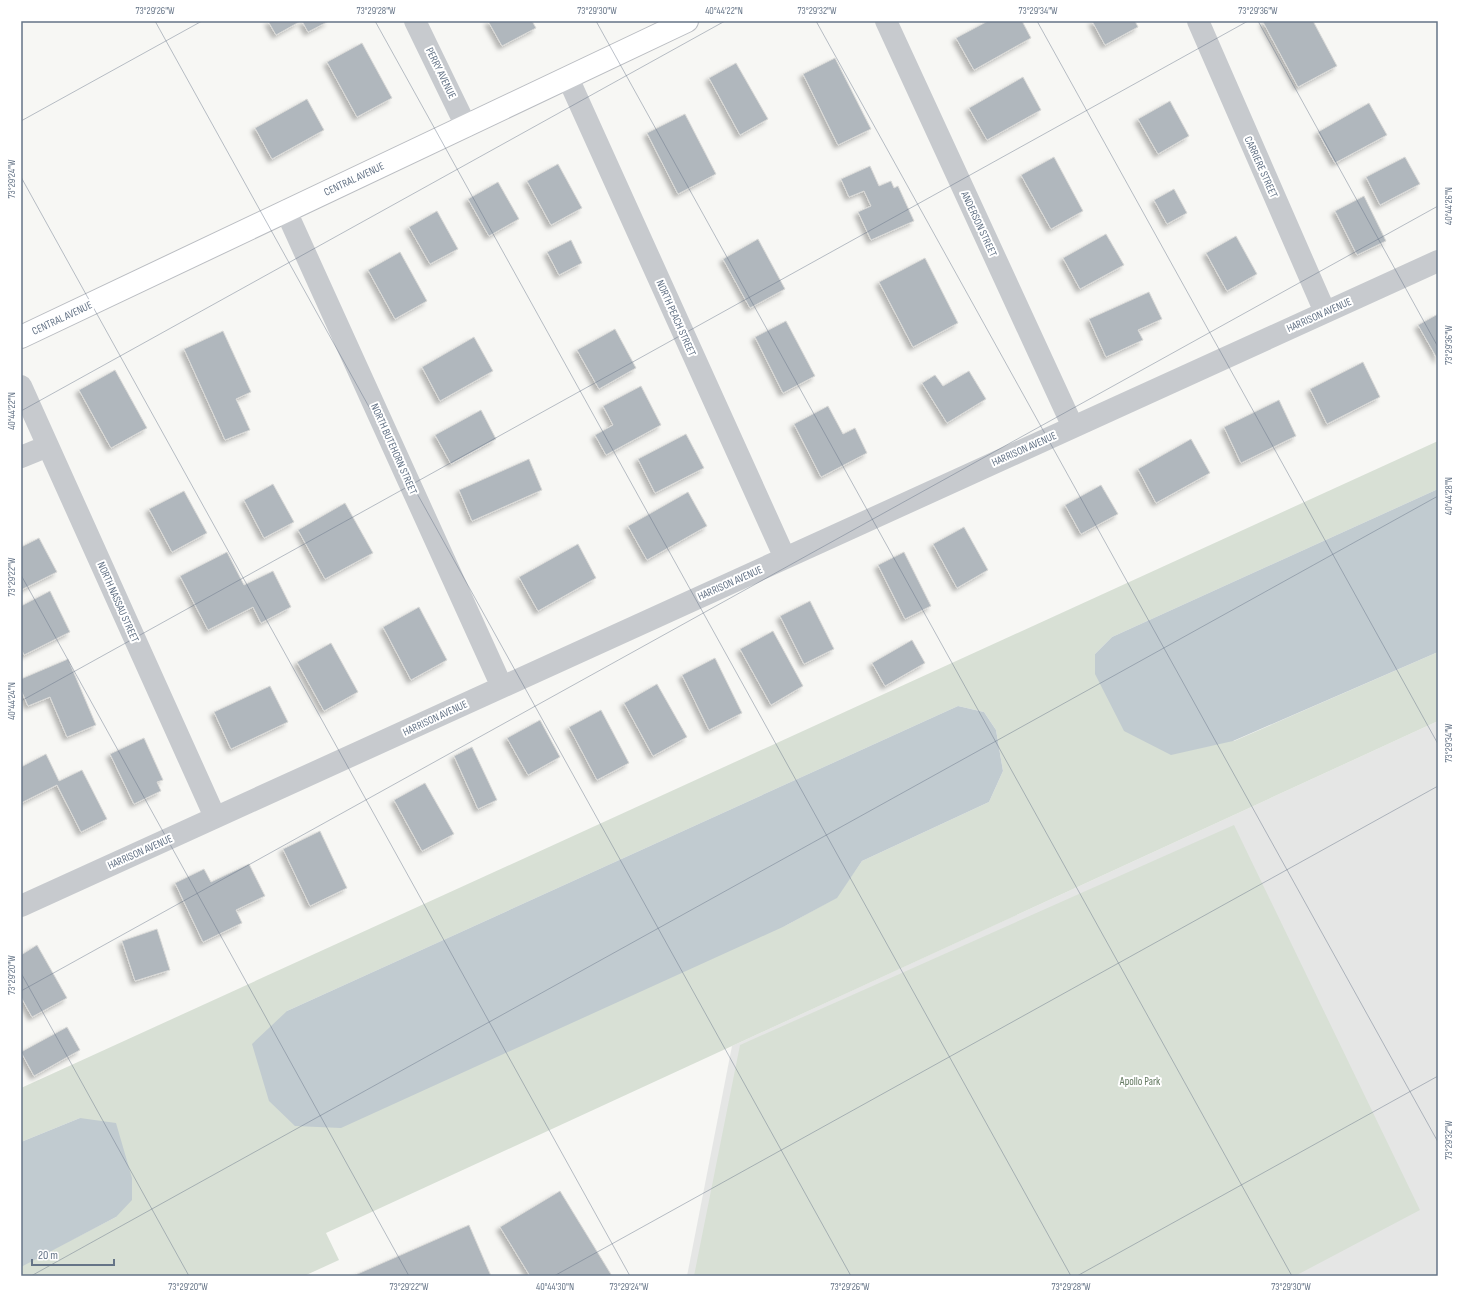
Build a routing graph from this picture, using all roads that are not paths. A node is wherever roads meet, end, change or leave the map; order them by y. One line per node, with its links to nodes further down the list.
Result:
1 (416, 21): 6 (street, PERRY AVENUE)
2 (687, 21): 5 (main road, CENTRAL AVENUE)
3 (886, 21): 12 (street, ANDERSON STREET)
4 (1198, 21): 9 (street, CARRIERE STREET)
5 (568, 78): 6 (main road, CENTRAL AVENUE); 15 (street, NORTH PEACH STREET)
6 (466, 126): 7 (main road, CENTRAL AVENUE)
7 (286, 211): 10 (main road, CENTRAL AVENUE); 16 (street, NORTH BUTEHORN STREET)
8 (1438, 261): 9 (street, HARRISON AVENUE)
9 (1325, 312): 12 (street, HARRISON AVENUE)
10 (21, 338)
11 (21, 386): 13 (street, NORTH NASSAU STREET)
12 (1073, 427): 15 (street, HARRISON AVENUE)
13 (48, 446): 14 (street); 17 (street, NORTH NASSAU STREET)
14 (21, 458)
15 (785, 558): 16 (street, HARRISON AVENUE)
16 (502, 687): 17 (street, HARRISON AVENUE)
17 (216, 818): 18 (street, HARRISON AVENUE)
18 (21, 906)

